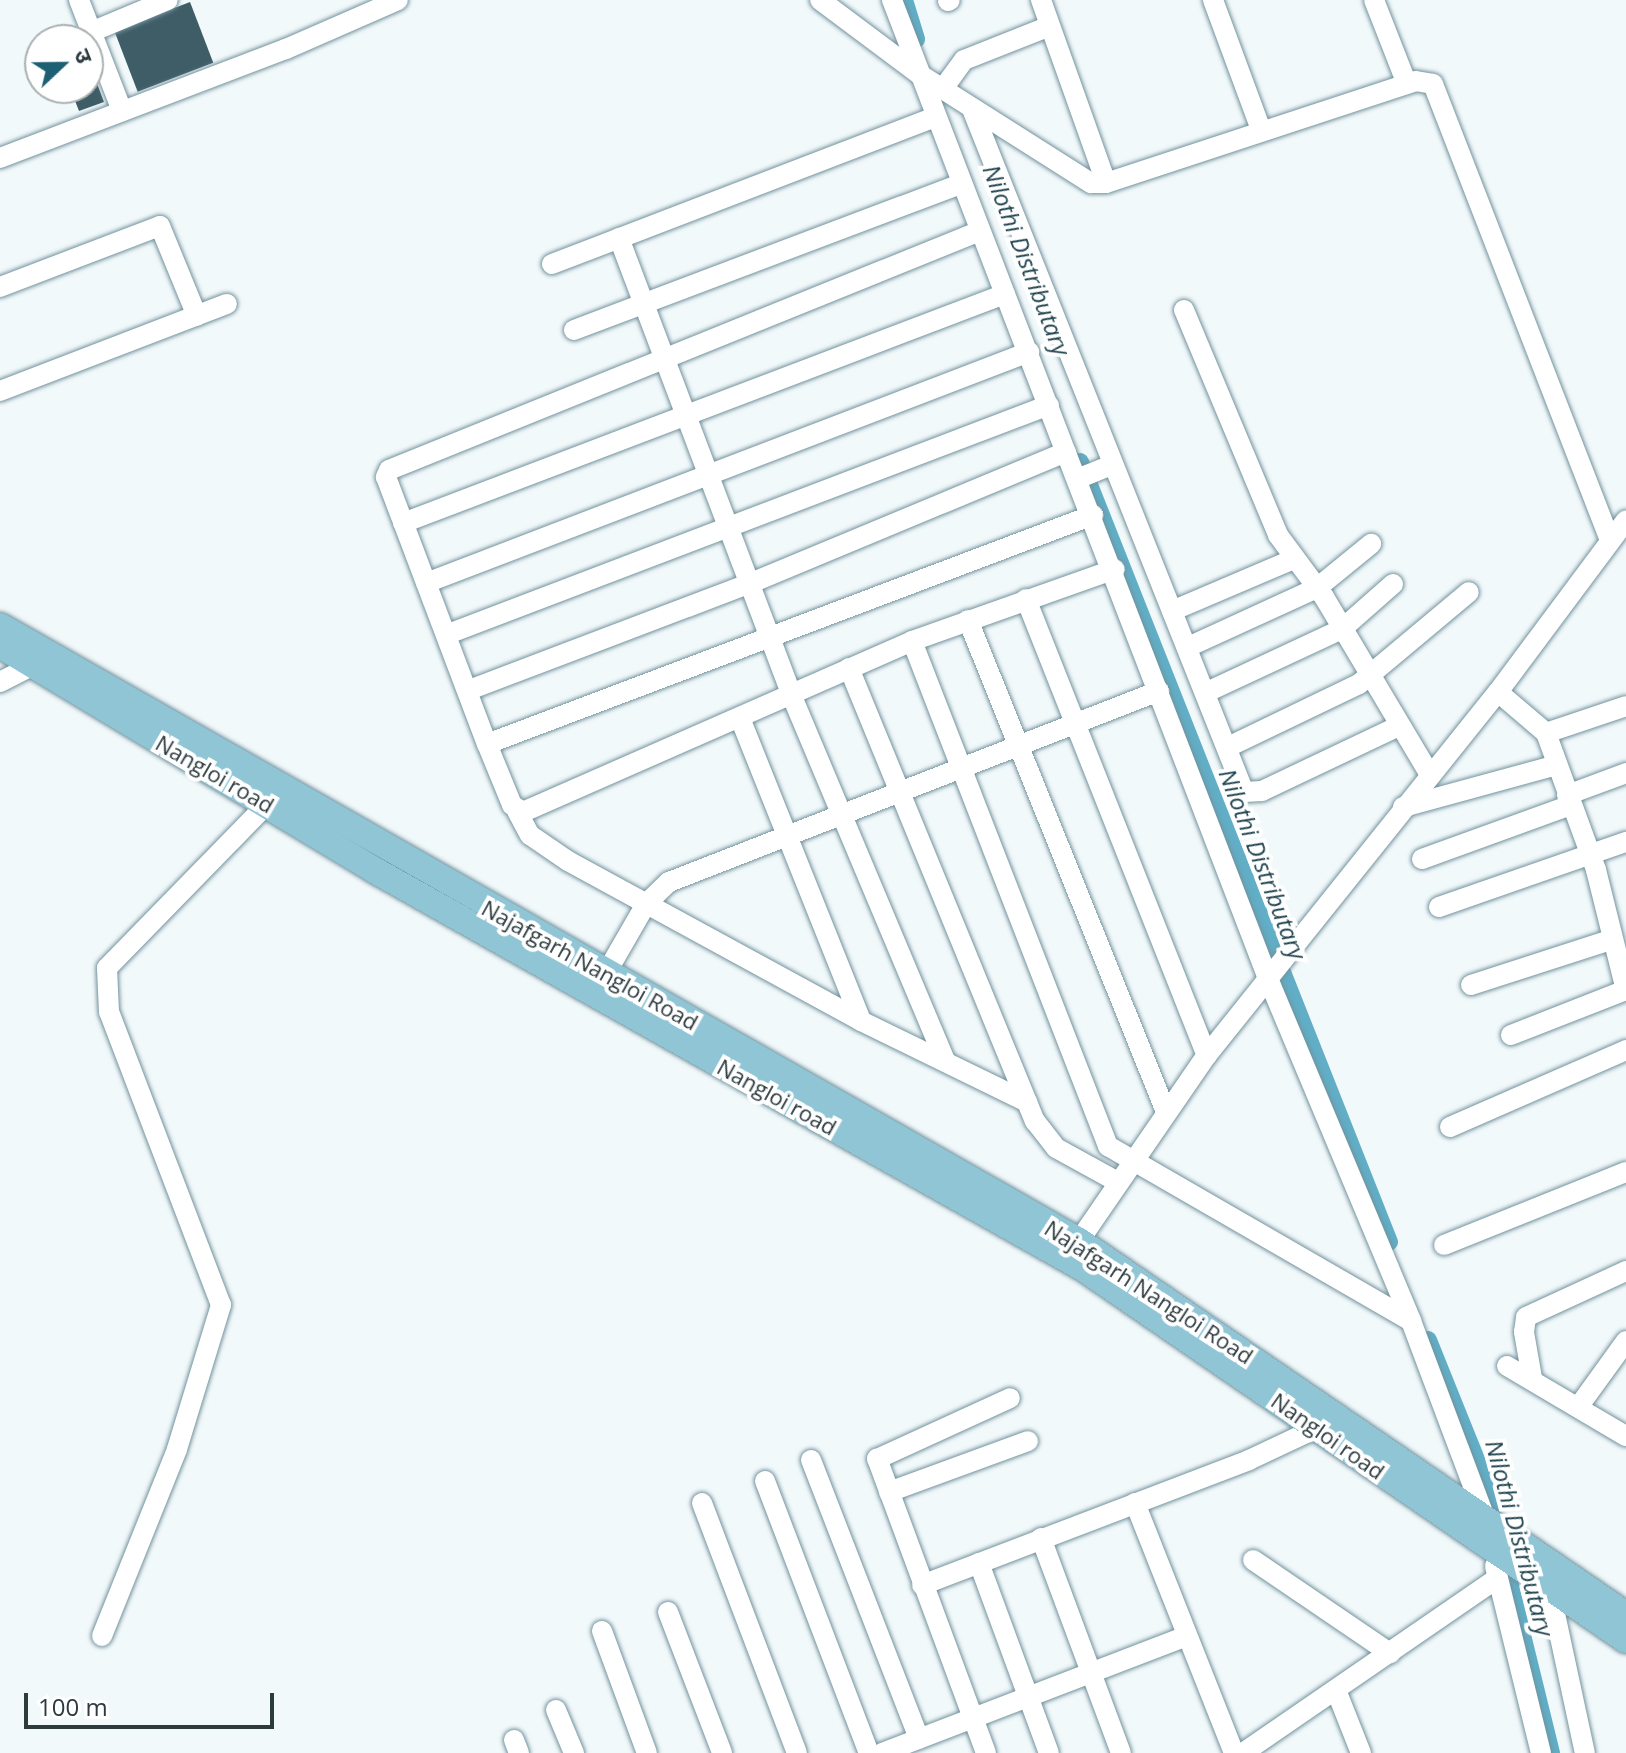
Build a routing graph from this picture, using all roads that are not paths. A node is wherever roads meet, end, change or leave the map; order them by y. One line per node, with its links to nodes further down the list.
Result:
1 (79, 0): 9 (street)
2 (168, 0): 11 (street)
3 (398, 0): 17 (street)
4 (820, 0): 13 (street)
5 (892, 0): 13 (street)
6 (1041, 0): 10 (street)
7 (1213, 0): 19 (street)
8 (1374, 0): 14 (street)
9 (88, 24)
10 (1050, 26): 15 (street); 22 (street)
11 (104, 27)
12 (104, 65): 17 (street)
13 (919, 75): 15 (street); 18 (street)
14 (1407, 84): 19 (street); 46 (street)
15 (941, 89): 16 (street)
16 (972, 109): 22 (street); 39 (street)
17 (122, 111): 20 (street)
18 (935, 117): 21 (street); 24 (street)
19 (1261, 130): 22 (street)
20 (1, 155)
21 (962, 183): 23 (street); 29 (street)
22 (1106, 183)
23 (980, 231): 27 (street); 34 (street)
24 (619, 238): 25 (street); 29 (street)
25 (552, 264)
26 (0, 287): 31 (street)
27 (1005, 294): 33 (street); 37 (street)
28 (227, 304): 31 (street)
29 (644, 304): 32 (street); 34 (street)
30 (1184, 310): 48 (street)
31 (197, 316): 35 (street)
32 (574, 330)
33 (1029, 352): 36 (street); 40 (street)
34 (664, 359): 37 (street); 44 (street)
35 (0, 391)
36 (1049, 405): 38 (street); 45 (street)
37 (687, 417): 40 (street); 44 (street)
38 (1066, 452): 41 (street); 51 (street)
39 (1109, 466): 41 (street); 56 (street)
40 (710, 476): 45 (street); 50 (street)
41 (1081, 477): 42 (street)
42 (1093, 515): 49 (street); 61 (street)
43 (1626, 520): 46 (street)
44 (403, 523): 50 (street)
45 (730, 528): 51 (street); 60 (street)
46 (1609, 537): 72 (street)
47 (1371, 544): 53 (street)
48 (1294, 559): 53 (street); 56 (street)
49 (1115, 569): 55 (street); 70 (street)
50 (426, 583): 60 (street)
51 (751, 583): 61 (street); 69 (street)
52 (1393, 584): 59 (street)
53 (1317, 588): 59 (street); 64 (street)
54 (1469, 592): 67 (street)
55 (1026, 599): 57 (street); 76 (street)
56 (1172, 611): 64 (street)
57 (968, 620): 62 (street); 80 (street)
58 (0, 626): 65 (main road, Najafgarh Nangloi Road)
59 (1342, 629): 67 (street); 71 (street)
60 (448, 634): 69 (street)
61 (769, 637): 73 (street); 79 (street)
62 (912, 641): 66 (street); 83 (street)
63 (0, 645): 65 (main road, Nangloi road)
64 (1188, 647): 71 (street)
65 (38, 657): 68 (street); 88 (main road, Nangloi road); 102 (main road, Najafgarh Nangloi Road)
66 (849, 668): 73 (street); 86 (street)
67 (1369, 676): 77 (street); 81 (street)
68 (0, 682)
69 (469, 690): 79 (street)
70 (1159, 691): 76 (street); 100 (street)
71 (1207, 692): 81 (street)
72 (1498, 692): 78 (street); 85 (street)
73 (791, 694): 75 (street); 91 (street)
74 (1626, 706): 78 (street)
75 (740, 718): 90 (street); 92 (street)
76 (1072, 724): 80 (street); 107 (street)
77 (1399, 726): 81 (street); 85 (street)
78 (1546, 733): 82 (street)
79 (487, 744): 90 (street)
80 (1017, 746): 83 (street); 110 (street)
81 (1228, 747)
82 (1557, 765): 87 (street); 89 (street)
83 (961, 767): 86 (street); 112 (street)
84 (1626, 773): 87 (street)
85 (1430, 775): 89 (street)
86 (902, 790): 91 (street); 109 (street)
87 (1569, 800): 94 (street); 95 (street)
88 (267, 804): 102 (main road, Nangloi road); 142 (street)
89 (1403, 807): 100 (street)
90 (517, 811): 96 (street)
91 (844, 813): 92 (street); 108 (street)
92 (788, 835): 96 (street); 104 (street)
93 (1626, 842): 94 (street)
94 (1591, 856): 97 (street); 99 (street)
95 (1422, 859)
96 (646, 904): 102 (street); 104 (street)
97 (1439, 907)
98 (1626, 912): 99 (street)
99 (1608, 930): 101 (street); 103 (street)
100 (1268, 976): 107 (street); 119 (street)
101 (1624, 980): 105 (street)
102 (600, 984): 115 (main road, Najafgarh Nangloi Road); 118 (main road, Nangloi road)
103 (1471, 985)
104 (861, 1021): 108 (street)
105 (1511, 1035)
106 (1626, 1050): 111 (street)
107 (1207, 1055): 110 (street)
108 (945, 1061): 109 (street)
109 (1027, 1102): 114 (street)
110 (1166, 1112): 112 (street)
111 (1450, 1127)
112 (1131, 1160): 114 (street); 119 (street)
113 (1626, 1172): 116 (street)
114 (1116, 1181): 115 (street)
115 (1079, 1241): 118 (main road, Najafgarh Nangloi Road)
116 (1444, 1245)
117 (1626, 1271): 122 (street)
118 (1110, 1274): 125 (main road, Nangloi road); 134 (main road, Najafgarh Nangloi Road)
119 (1411, 1321): 134 (street)
120 (1626, 1341): 124 (street)
121 (1507, 1366): 122 (street)
122 (1532, 1378): 124 (street)
123 (1010, 1398): 130 (street)
124 (1579, 1406): 126 (street)
125 (1317, 1428): 132 (street); 134 (main road, Nangloi road)
126 (1626, 1435)
127 (1028, 1441): 130 (street)
128 (811, 1460): 151 (street)
129 (765, 1481): 156 (street)
130 (889, 1492): 138 (street)
131 (702, 1503): 155 (street)
132 (1135, 1503): 133 (street); 143 (street)
133 (1041, 1538): 136 (street); 146 (street)
134 (1494, 1543): 137 (main road, Nangloi road); 145 (street); 164 (street)
135 (1253, 1560): 145 (street)
136 (979, 1563): 138 (street); 148 (street)
137 (1541, 1570): 140 (main road, Nangloi road); 144 (main road); 165 (street)
138 (922, 1585): 150 (street)
139 (668, 1612): 154 (street)
140 (1626, 1615)
141 (602, 1631): 153 (street)
142 (102, 1636)
143 (1184, 1637): 146 (street); 161 (street)
144 (1626, 1640)
145 (1390, 1653): 147 (street)
146 (1092, 1672): 148 (street); 160 (street)
147 (1336, 1690): 162 (street); 163 (street)
148 (1028, 1697): 150 (street); 159 (street)
149 (556, 1710): 152 (street)
150 (973, 1718): 151 (street); 158 (street)
151 (919, 1739): 157 (street)
152 (574, 1753)
153 (647, 1753)
154 (722, 1753)
155 (797, 1753)
156 (869, 1753)
157 (882, 1753)
158 (986, 1753)
159 (1049, 1753)
160 (1121, 1753)
161 (1234, 1753)
162 (1243, 1753)
163 (1361, 1753)
164 (1541, 1753)
165 (1585, 1753)

